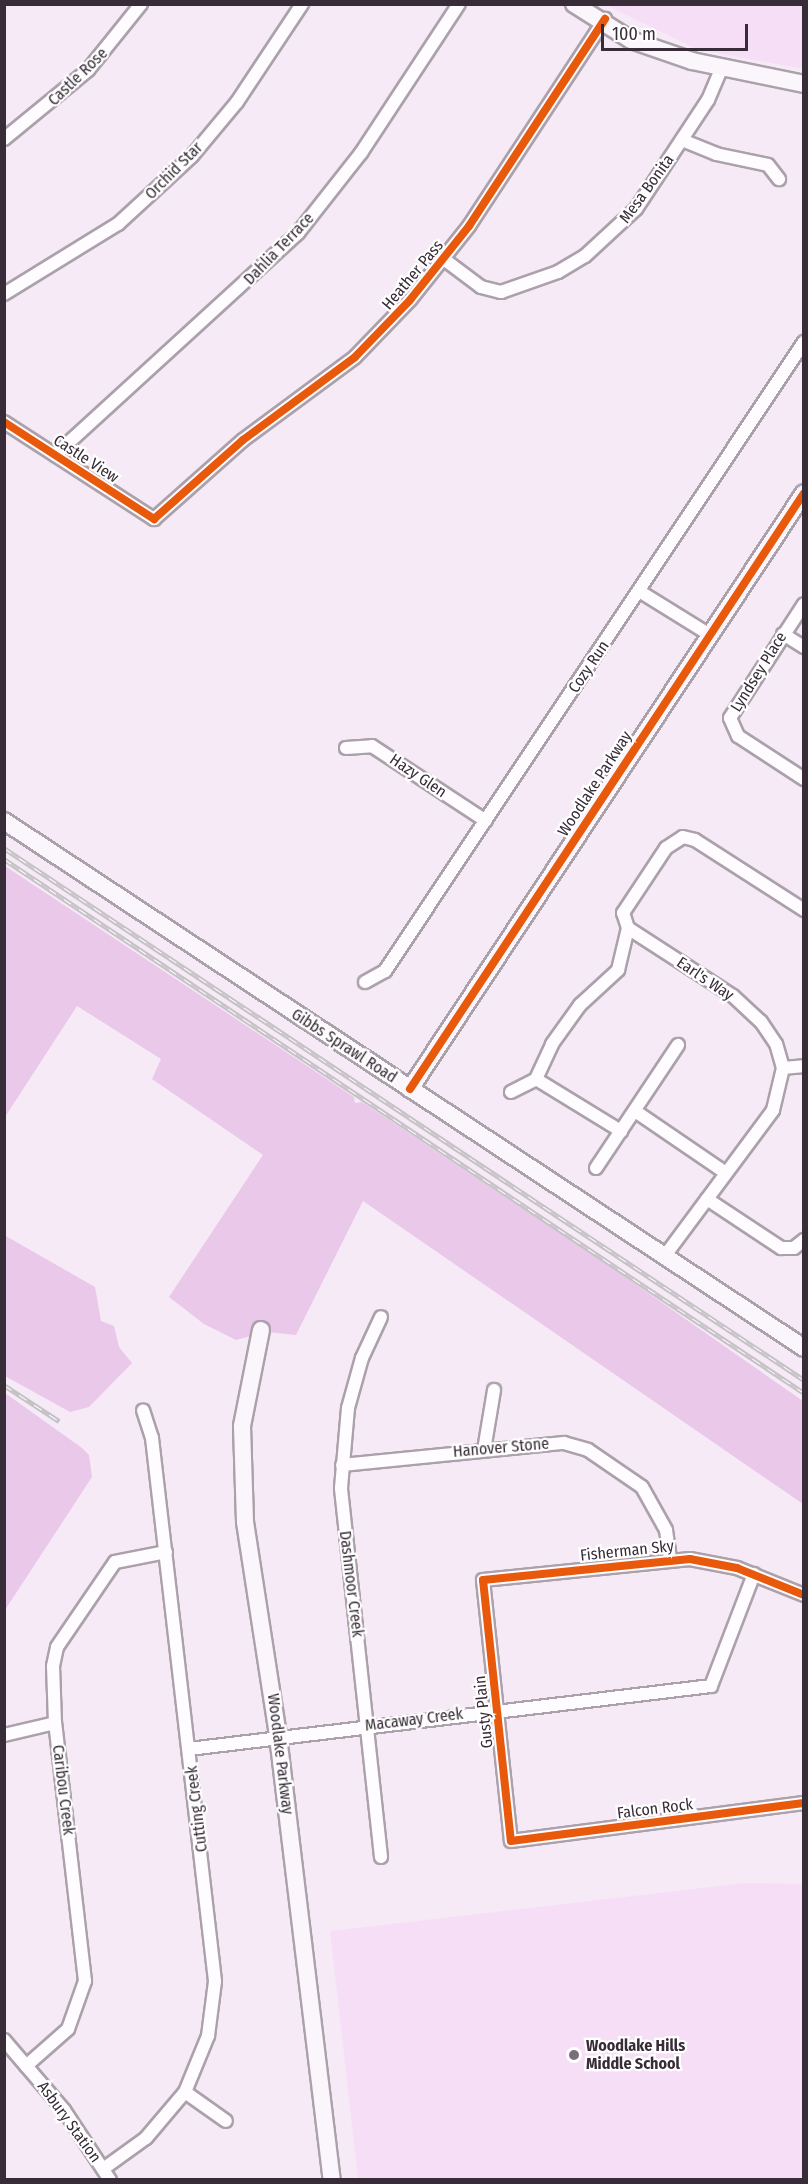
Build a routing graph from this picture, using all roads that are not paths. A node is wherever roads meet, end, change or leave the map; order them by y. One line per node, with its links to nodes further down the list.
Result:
1 (141, 4): 9 (street, Castle Rose)
2 (302, 4): 13 (street, Orchid Star)
3 (459, 4): 16 (street, Dahlia Terrace)
4 (574, 4): 6 (street)
5 (582, 4): 6 (street)
6 (603, 22): 7 (street); 12 (street, Heather Pass)
7 (721, 69): 8 (street); 10 (street, Mesa Bonita)
8 (804, 84)
9 (4, 139)
10 (682, 140): 11 (street); 12 (street, Mesa Bonita)
11 (779, 179)
12 (445, 260): 18 (street, Heather Pass)
13 (4, 294)
14 (804, 342): 19 (street, Cozy Run)
15 (4, 422): 16 (street, Castle View)
16 (56, 455): 18 (street, Castle View)
17 (804, 493): 22 (street, Woodlake Parkway)
18 (154, 519)
19 (639, 591): 22 (street); 27 (street, Cozy Run)
20 (804, 604): 21 (street, Lyndsey Place)
21 (783, 634): 23 (street); 25 (street, Lyndsey Place)
22 (710, 635): 35 (street, Woodlake Parkway)
23 (804, 647)
24 (346, 748): 27 (street, Hazy Glen)
25 (804, 779)
26 (4, 821): 35 (street, Gibbs Sprawl Road)
27 (486, 821): 30 (street, Cozy Run)
28 (804, 910): 29 (street)
29 (628, 928): 33 (street, Earl's Way); 34 (street)
30 (365, 982)
31 (678, 1045): 37 (street)
32 (804, 1066): 33 (street)
33 (783, 1068): 40 (street)
34 (536, 1079): 36 (street); 38 (street)
35 (410, 1089): 43 (street, Gibbs Sprawl Road)
36 (511, 1092)
37 (635, 1111): 38 (street); 40 (street)
38 (621, 1131): 39 (street)
39 (596, 1168)
40 (726, 1173): 41 (street)
41 (707, 1199): 42 (street); 43 (street)
42 (804, 1240)
43 (664, 1257): 46 (street, Gibbs Sprawl Road)
44 (381, 1317): 50 (street, Dashmoor Creek)
45 (261, 1330): 60 (street, Woodlake Parkway)
46 (804, 1348)
47 (494, 1390): 49 (street)
48 (143, 1410): 51 (street, Cutting Creek)
49 (484, 1449): 50 (street, Hanover Stone); 52 (street, Hanover Stone)
50 (342, 1465): 58 (street, Dashmoor Creek)
51 (166, 1551): 57 (street, Caribou Creek); 61 (street, Cutting Creek)
52 (670, 1559): 53 (street, Fisherman Sky); 54 (street, Fisherman Sky)
53 (754, 1574): 55 (street, Fisherman Sky); 56 (street, Macaway Creek)
54 (483, 1580): 56 (street, Gusty Plain)
55 (804, 1595)
56 (498, 1710): 58 (street, Macaway Creek); 63 (street, Gusty Plain)
57 (55, 1723): 59 (street); 66 (street, Caribou Creek)
58 (368, 1726): 60 (street, Macaway Creek); 64 (street, Dashmoor Creek)
59 (4, 1735)
60 (278, 1736): 61 (street, Macaway Creek); 70 (street, Woodlake Parkway)
61 (189, 1749): 67 (street, Cutting Creek)
62 (803, 1804): 63 (street, Falcon Rock)
63 (511, 1840)
64 (381, 1857)
65 (4, 2040): 66 (street, Asbury Station)
66 (26, 2066): 69 (street, Asbury Station)
67 (185, 2092): 68 (street); 69 (street, Cutting Creek)
68 (226, 2121)
69 (106, 2174)
70 (332, 2180)

